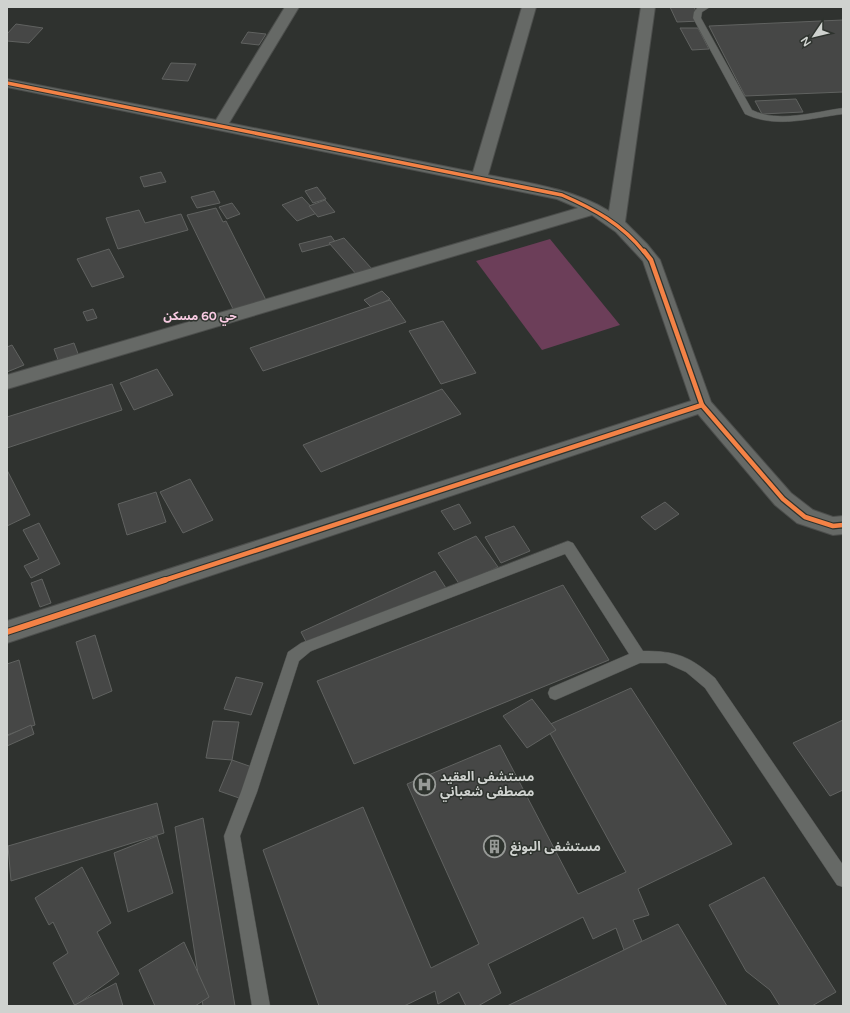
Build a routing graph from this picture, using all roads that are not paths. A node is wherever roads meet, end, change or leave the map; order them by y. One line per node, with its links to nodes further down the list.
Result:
1 (292, 7): 8 (street)
2 (529, 7): 9 (street)
3 (648, 7): 11 (street)
4 (706, 7): 6 (lane)
5 (7, 83): 8 (street)
6 (839, 111): 7 (lane)
7 (843, 123)
8 (220, 126): 9 (street)
9 (479, 179): 10 (street)
10 (595, 209): 11 (street); 12 (street)
11 (616, 222): 13 (street)
12 (7, 382)
13 (702, 405): 14 (street); 15 (street)
14 (840, 530)
15 (7, 632)
16 (639, 657): 17 (lane); 18 (lane); 19 (lane)
17 (555, 693)
18 (843, 879)
19 (262, 1006)

